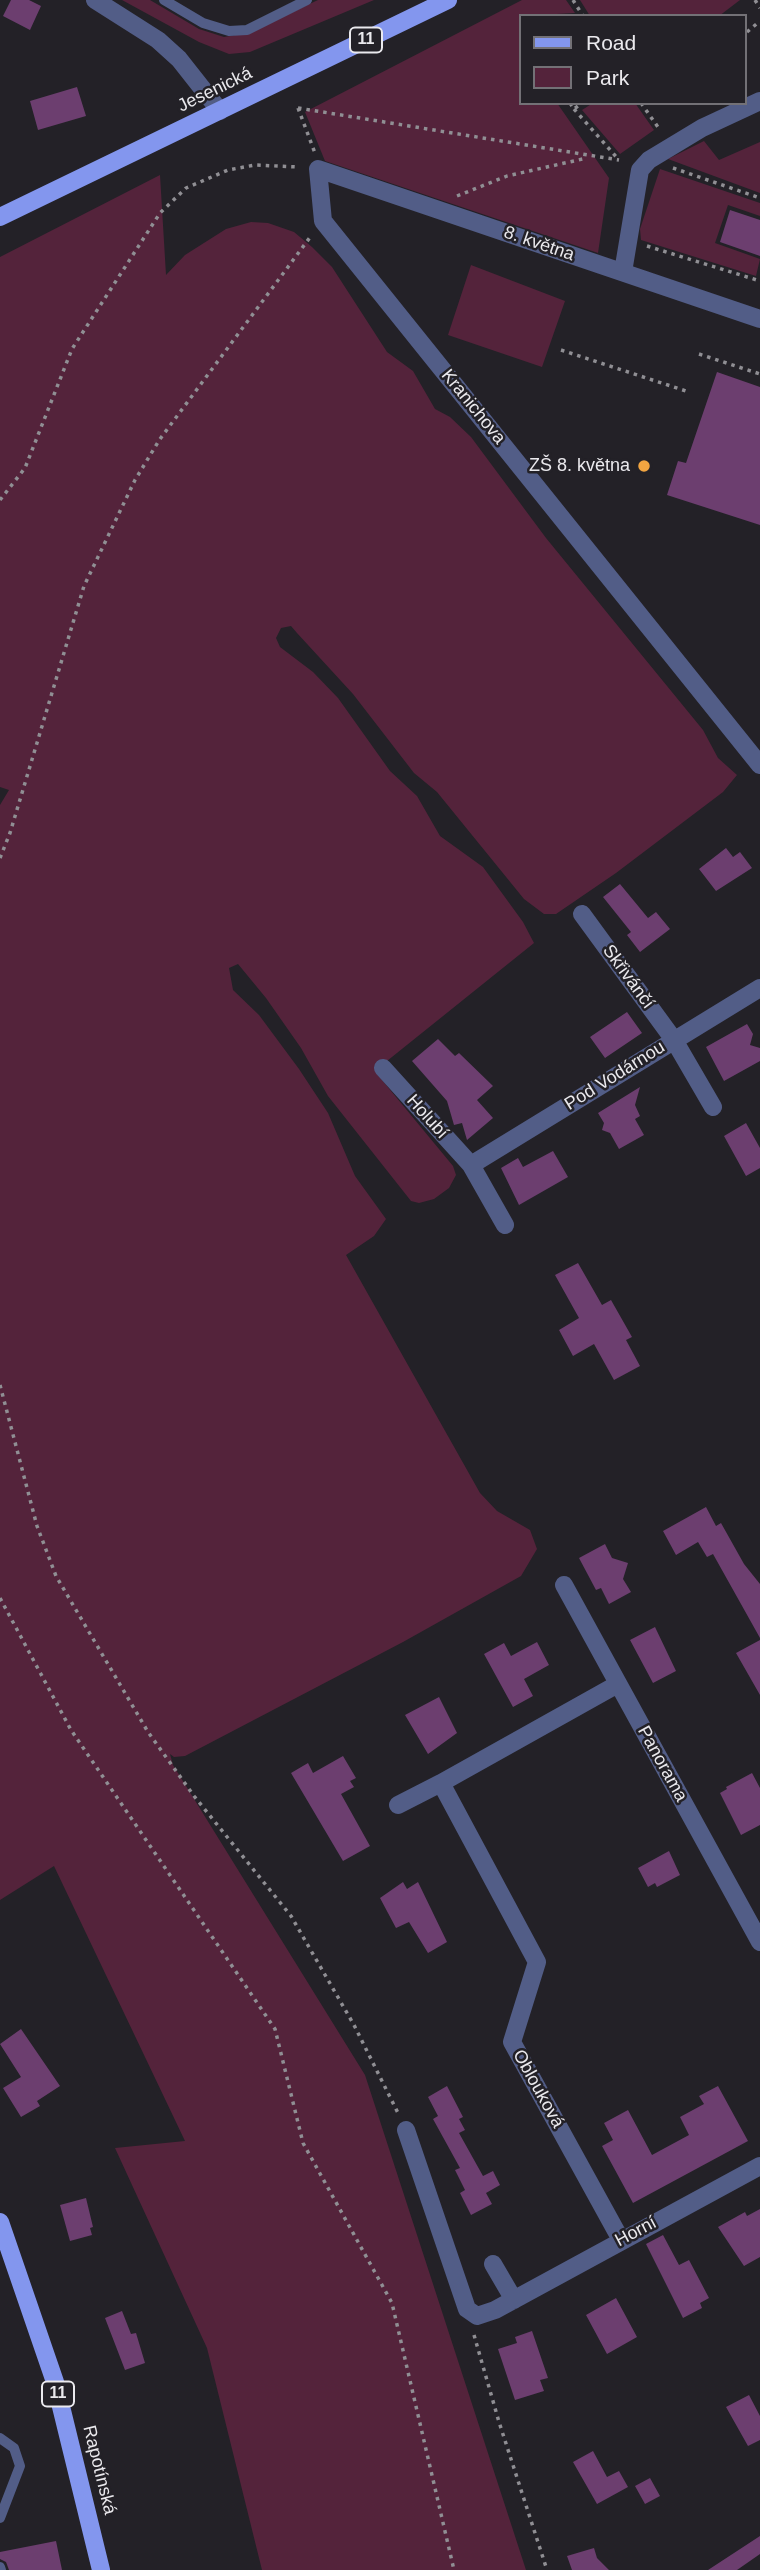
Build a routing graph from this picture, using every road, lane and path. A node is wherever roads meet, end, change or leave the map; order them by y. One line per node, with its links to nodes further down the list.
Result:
1 (95, 0): 14 (street)
2 (164, 0): 3 (lane)
3 (307, 0)
4 (448, 0): 14 (main road, Jesenická / 11)
5 (755, 0): 6 (path)
6 (760, 8)
7 (760, 22): 8 (path)
8 (747, 32)
9 (760, 101): 17 (street)
10 (571, 105): 13 (path)
11 (579, 105): 13 (path)
12 (642, 105): 15 (path)
13 (574, 109): 16 (path)
14 (220, 111): 21 (main road, Jesenická / 11)
15 (662, 132)
16 (589, 157): 18 (path); 20 (path)
17 (649, 160): 19 (path); 23 (street)
18 (318, 169): 20 (street, 8. května); 22 (street); 31 (path)
19 (760, 198)
20 (431, 207): 24 (street, 8. května)
21 (0, 217)
22 (323, 221): 32 (street, Kranichova); 33 (path)
23 (628, 240): 24 (street); 25 (path)
24 (622, 272): 26 (street, 8. května)
25 (760, 281)
26 (760, 319)
27 (561, 351): 30 (path)
28 (699, 354): 29 (path)
29 (760, 374)
30 (686, 391)
31 (0, 500)
32 (760, 765)
33 (0, 858)
34 (582, 914): 36 (street, Skřivánčí)
35 (760, 988): 36 (street, Pod Vodárnou)
36 (674, 1040): 38 (street, Skřivánčí); 39 (street, Pod Vodárnou)
37 (383, 1068): 39 (street, Holubí)
38 (713, 1107)
39 (471, 1165): 40 (street, Holubí)
40 (505, 1225)
41 (0, 1385): 48 (path)
42 (564, 1586): 44 (street, Panorama)
43 (0, 1598): 58 (path)
44 (618, 1684): 45 (street); 47 (street, Panorama)
45 (441, 1783): 46 (street); 51 (street, Oblouková)
46 (397, 1805)
47 (760, 1942)
48 (406, 2130): 54 (street)
49 (760, 2166): 51 (street, Horní)
50 (0, 2222): 57 (main road, Rapotínská / 11)
51 (621, 2240): 53 (street, Horní)
52 (494, 2264): 53 (street)
53 (513, 2300): 54 (street, Horní)
54 (467, 2309): 59 (path)
55 (0, 2438): 56 (lane)
56 (0, 2518)
57 (102, 2570)
58 (454, 2570)
59 (548, 2570)

